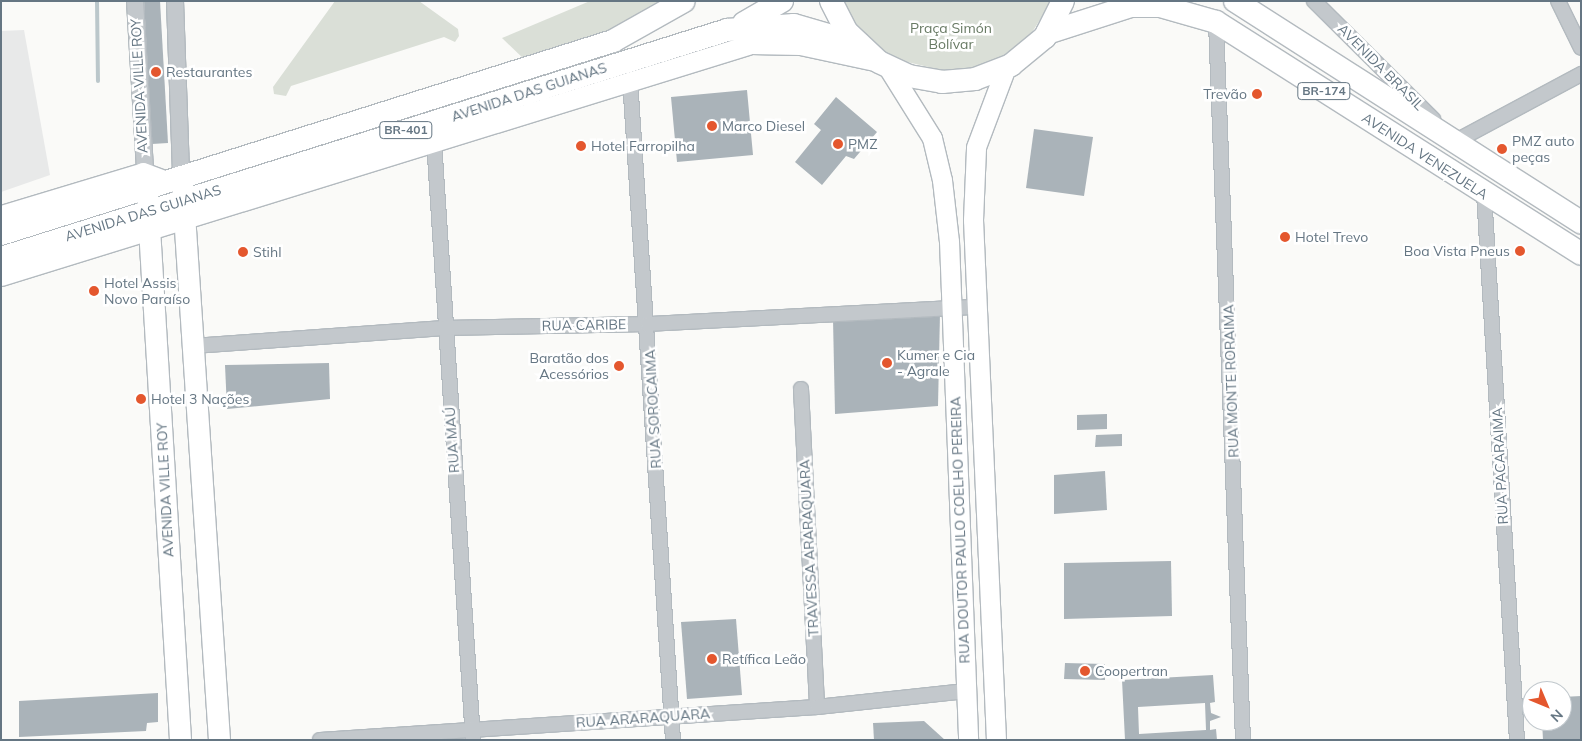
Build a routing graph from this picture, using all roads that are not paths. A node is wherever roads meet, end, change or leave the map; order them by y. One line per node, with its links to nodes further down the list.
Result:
1 (135, 1): 22 (street, AVENIDA VILLE ROY)
2 (175, 1): 22 (street, AVENIDA VILLE ROY)
3 (684, 1): 22 (highway, AVENIDA DAS GUIANAS / BR-401)
4 (782, 1): 12 (highway)
5 (831, 1): 15 (highway, BR-174)
6 (1063, 1): 13 (highway, BR-174)
7 (1314, 1): 20 (street, AVENIDA BRASIL)
8 (1558, 1): 14 (street)
9 (1243, 3): 20 (highway, BR-174)
10 (1147, 4): 11 (highway, AVENIDA VENEZUELA / BR-174); 13 (highway, AVENIDA VENEZUELA / BR-174)
11 (1216, 22): 23 (highway, AVENIDA VENEZUELA / BR-174); 48 (street, RUA MONTE RORAIMA)
12 (727, 30): 15 (highway, AVENIDA DAS GUIANAS / BR-401); 24 (highway, AVENIDA DAS GUIANAS / BR-401)
13 (1048, 34): 17 (highway, BR-174)
14 (1581, 48)
15 (854, 50): 16 (highway, BR-174); 19 (main road, AVENIDA DAS GUIANAS)
16 (883, 64): 17 (highway, BR-174); 32 (main road, RUA DOUTOR PAULO COELHO PEREIRA)
17 (1006, 67): 33 (main road, RUA DOUTOR PAULO COELHO PEREIRA)
18 (1581, 74): 20 (street)
19 (630, 79): 21 (main road, AVENIDA DAS GUIANAS); 34 (street, RUA SOROCAIMA)
20 (1453, 137): 27 (highway, BR-174)
21 (434, 141): 24 (main road, AVENIDA DAS GUIANAS); 35 (street, RUA MAÚ)
22 (159, 179): 24 (main road, AVENIDA VILLE ROY); 25 (main road, AVENIDA DAS GUIANAS); 26 (main road, AVENIDA VILLE ROY); 28 (highway, AVENIDA DAS GUIANAS / BR-401)
23 (1484, 193): 29 (highway, AVENIDA VENEZUELA / BR-174); 49 (street, RUA PACARAIMA)
24 (184, 210): 26 (highway, AVENIDA DAS GUIANAS / BR-401); 36 (main road, AVENIDA VILLE ROY)
25 (1, 215)
26 (149, 219): 30 (highway, AVENIDA DAS GUIANAS / BR-401); 31 (main road, AVENIDA DAS GUIANAS); 42 (main road, AVENIDA VILLE ROY)
27 (1581, 222)
28 (1, 234)
29 (1581, 254)
30 (1, 258)
31 (1, 276)
32 (950, 307): 33 (street, RUA CARIBE); 34 (street, RUA CARIBE); 38 (main road, RUA DOUTOR PAULO COELHO PEREIRA)
33 (975, 307): 47 (main road, RUA DOUTOR PAULO COELHO PEREIRA)
34 (648, 324): 35 (street, RUA CARIBE); 40 (street, RUA SOROCAIMA)
35 (444, 328): 36 (street, RUA CARIBE); 41 (street, RUA MAÚ)
36 (193, 346): 43 (main road, AVENIDA VILLE ROY)
37 (801, 390): 39 (street, TRAVESSA ARARAQUARA)
38 (966, 691): 39 (street, RUA ARARAQUARA); 46 (main road, RUA DOUTOR PAULO COELHO PEREIRA)
39 (817, 707): 40 (street, RUA ARARAQUARA)
40 (672, 716): 41 (street, RUA ARARAQUARA); 45 (street, RUA SOROCAIMA)
41 (473, 734): 44 (street, RUA ARARAQUARA)
42 (180, 740)
43 (219, 740)
44 (320, 740)
45 (673, 740)
46 (968, 740)
47 (996, 740)
48 (1243, 740)
49 (1517, 740)

